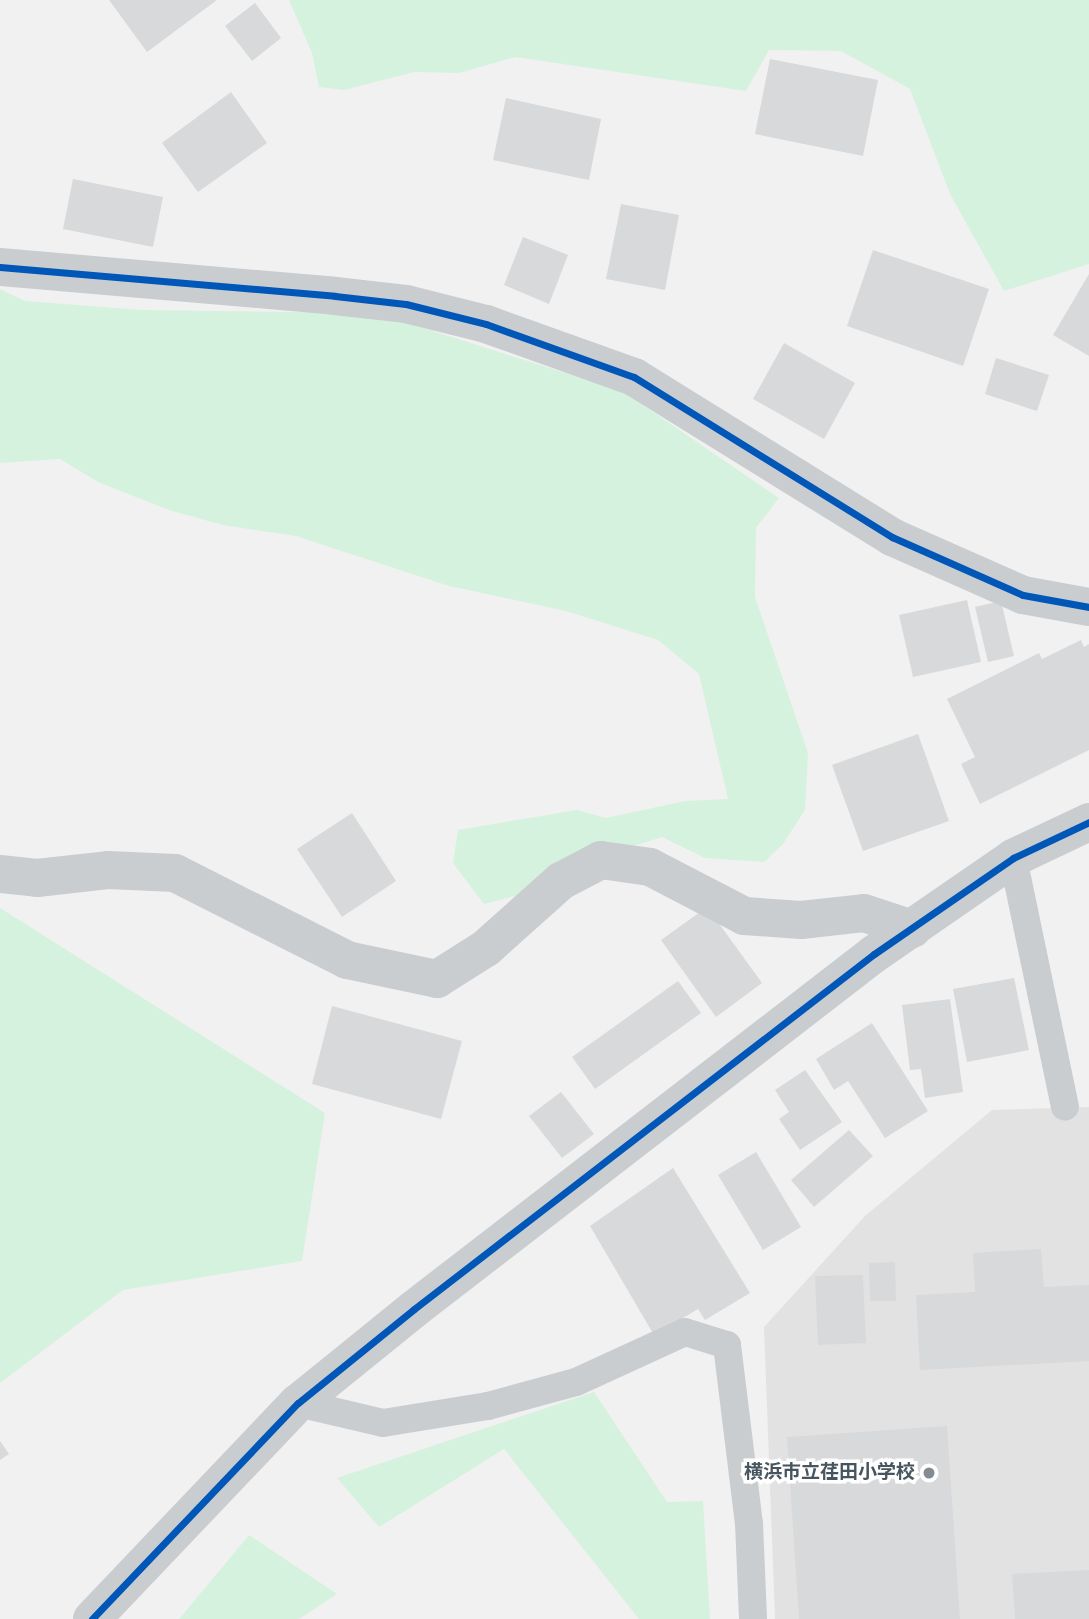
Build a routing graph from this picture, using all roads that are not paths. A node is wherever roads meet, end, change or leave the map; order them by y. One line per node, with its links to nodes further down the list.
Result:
1 (0, 267): 2 (street)
2 (1089, 607)
3 (1089, 822): 4 (street)
4 (1013, 858): 6 (street); 7 (lane)
5 (0, 874): 6 (street)
6 (912, 929): 8 (street)
7 (1065, 1107)
8 (299, 1404): 9 (street); 10 (lane)
9 (92, 1619)
10 (753, 1619)

